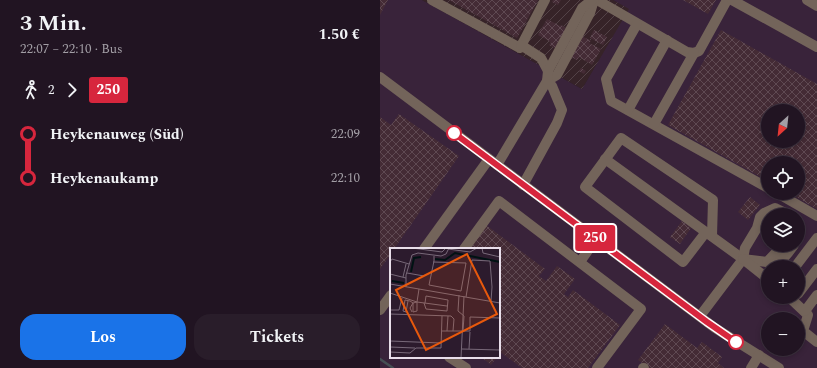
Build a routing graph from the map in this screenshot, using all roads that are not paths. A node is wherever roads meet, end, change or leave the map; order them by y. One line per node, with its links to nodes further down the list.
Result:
1 (432, 0): 11 (street)
2 (545, 0): 11 (street)
3 (593, 0): 14 (street)
4 (597, 0): 9 (street)
5 (727, 0): 13 (street)
6 (732, 0): 12 (street)
7 (807, 0): 8 (street)
8 (817, 6)
9 (638, 24): 10 (street); 16 (street)
10 (667, 40): 13 (street); 16 (street)
11 (521, 45): 14 (street)
12 (817, 47)
13 (694, 53): 17 (street)
14 (548, 76): 19 (street); 21 (street)
15 (380, 78): 19 (street)
16 (628, 110): 17 (street)
17 (654, 124): 20 (street)
18 (605, 159): 25 (street); 25 (street); 25 (street)
19 (493, 162): 21 (street); 28 (street)
20 (761, 184)
21 (523, 185): 27 (street)
22 (789, 200): 24 (street)
23 (761, 216): 30 (street)
24 (817, 216)
25 (709, 234): 30 (street)
26 (817, 238): 31 (street)
27 (596, 239): 32 (street); 42 (street)
28 (425, 248)
29 (465, 248): 32 (street)
30 (743, 259): 33 (street); 35 (street); 42 (street)
31 (800, 260)
32 (580, 262): 47 (street)
33 (761, 263)
34 (817, 269): 36 (street)
35 (761, 273)
36 (805, 285)
37 (817, 295): 41 (street)
38 (390, 296): 40 (street)
39 (798, 304): 41 (street)
40 (380, 310)
41 (810, 313): 43 (street)
42 (700, 316): 44 (street)
43 (817, 342)
44 (759, 355): 48 (street); 49 (street)
45 (451, 358): 46 (street)
46 (466, 368)
47 (597, 368)
48 (751, 368)
49 (779, 368)

